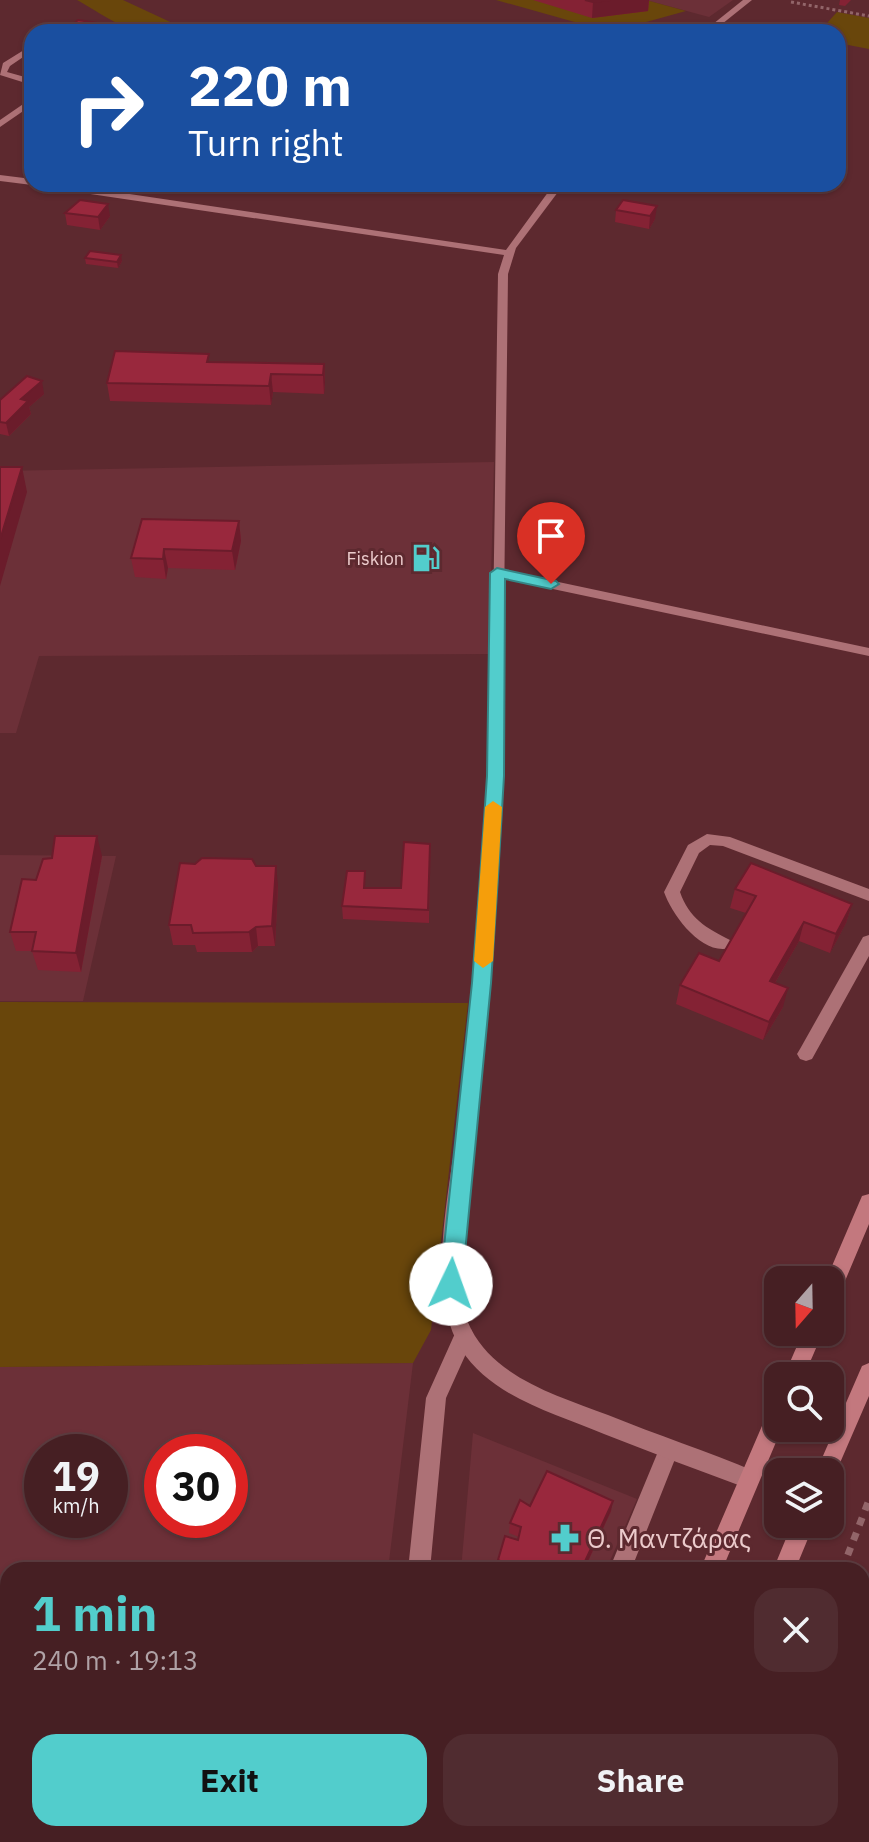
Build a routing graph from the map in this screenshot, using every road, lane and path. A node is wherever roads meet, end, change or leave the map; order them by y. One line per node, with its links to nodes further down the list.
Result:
1 (748, 0): 4 (street)
2 (791, 2): 3 (path)
3 (869, 16)
4 (717, 24)
5 (24, 53): 6 (street)
6 (24, 80)
7 (24, 107): 8 (street)
8 (0, 124)
9 (0, 178): 10 (street)
10 (24, 181)
11 (97, 192): 13 (street)
12 (553, 192): 13 (street)
13 (508, 253): 14 (street)
14 (497, 573): 15 (street); 22 (street)
15 (869, 652)
16 (869, 895): 18 (street)
17 (869, 941): 19 (street)
18 (724, 944)
19 (806, 1054)
20 (869, 1202): 21 (main road)
21 (842, 1266)
22 (464, 1336): 25 (street); 30 (street)
23 (869, 1373): 26 (main road)
24 (765, 1442): 27 (main road)
25 (669, 1449): 27 (street); 31 (street)
26 (832, 1458)
27 (749, 1479): 32 (main road)
28 (869, 1500): 34 (path)
29 (797, 1538): 33 (main road)
30 (420, 1562)
31 (623, 1562)
32 (714, 1562)
33 (787, 1562)
34 (845, 1562)

